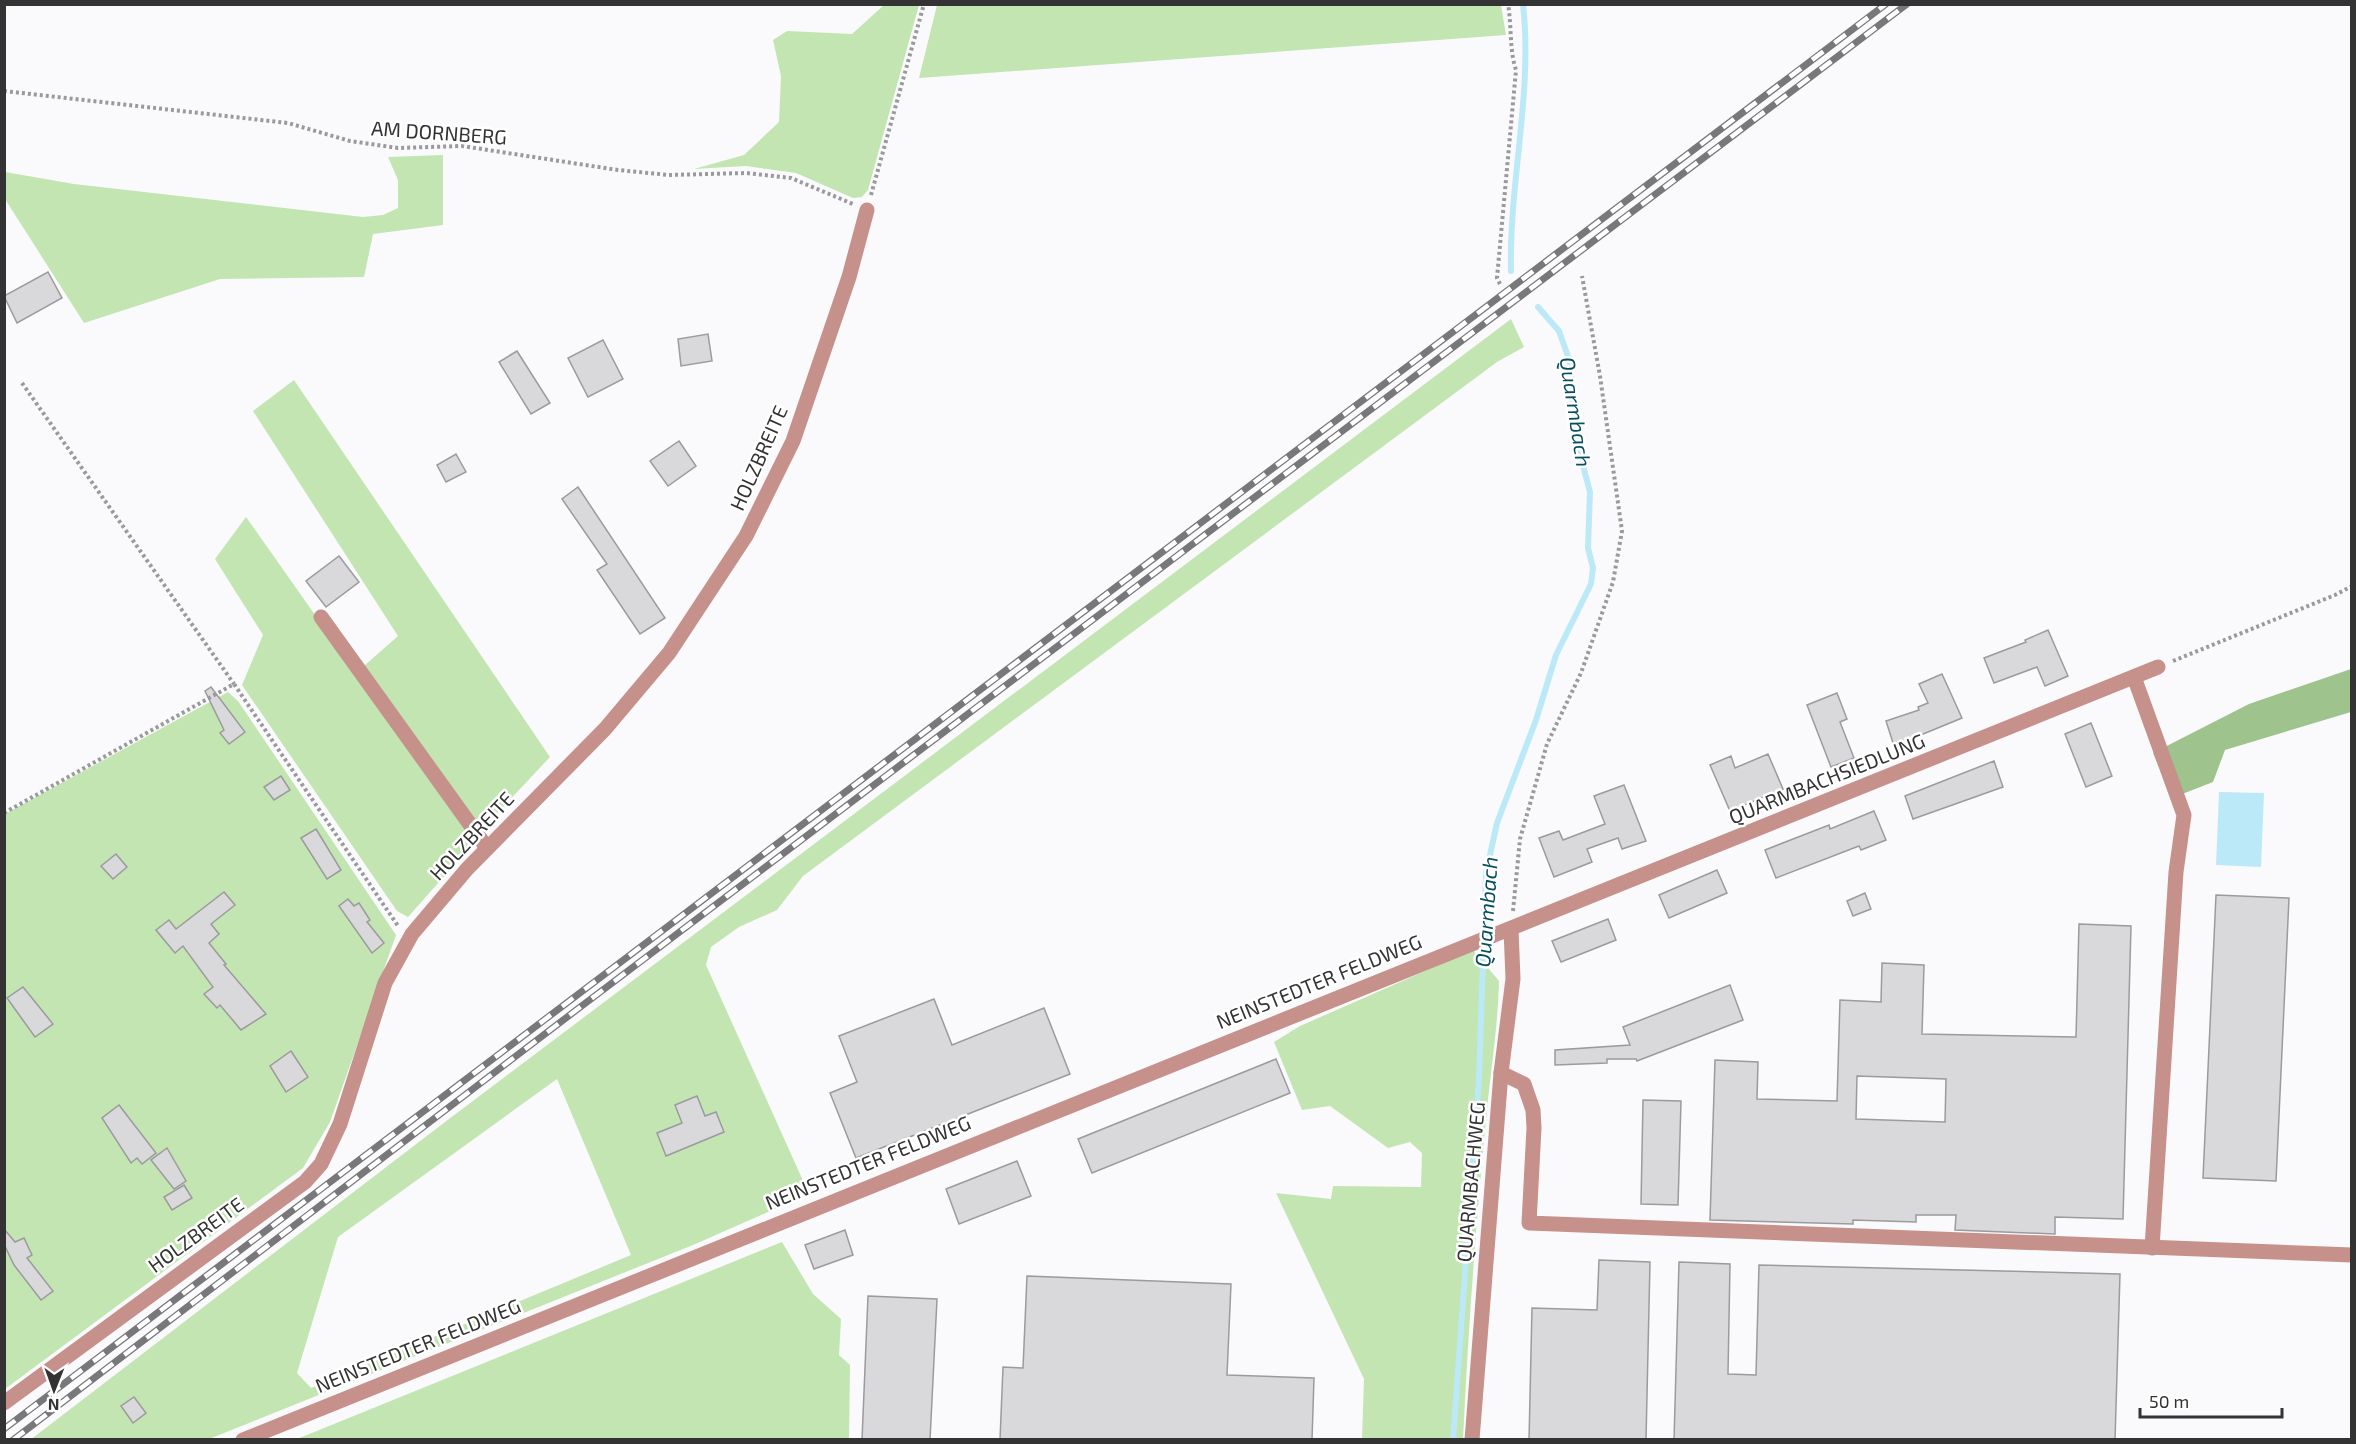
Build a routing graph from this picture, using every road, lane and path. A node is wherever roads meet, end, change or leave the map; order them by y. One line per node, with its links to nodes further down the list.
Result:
1 (924, 4): 4 (path)
2 (1508, 4): 6 (path)
3 (4, 91): 4 (path, AM DORNBERG)
4 (867, 210): 14 (street, HOLZBREITE)
5 (1582, 276): 15 (path)
6 (1500, 284)
7 (22, 383): 12 (path)
8 (2352, 586): 10 (path)
9 (321, 617): 14 (street)
10 (2158, 667): 11 (street, QUARMBACHSIEDLUNG)
11 (2134, 677): 15 (street, QUARMBACHSIEDLUNG); 18 (street)
12 (234, 684): 13 (path); 16 (path)
13 (4, 813)
14 (487, 848): 16 (street, HOLZBREITE)
15 (1503, 932): 17 (street, QUARMBACHWEG); 21 (street, NEINSTEDTER FELDWEG)
16 (412, 934): 20 (street, HOLZBREITE)
17 (1501, 1073): 18 (street); 22 (street, QUARMBACHWEG)
18 (2152, 1248): 19 (street)
19 (2352, 1255)
20 (4, 1402)
21 (243, 1440)
22 (1472, 1440)

